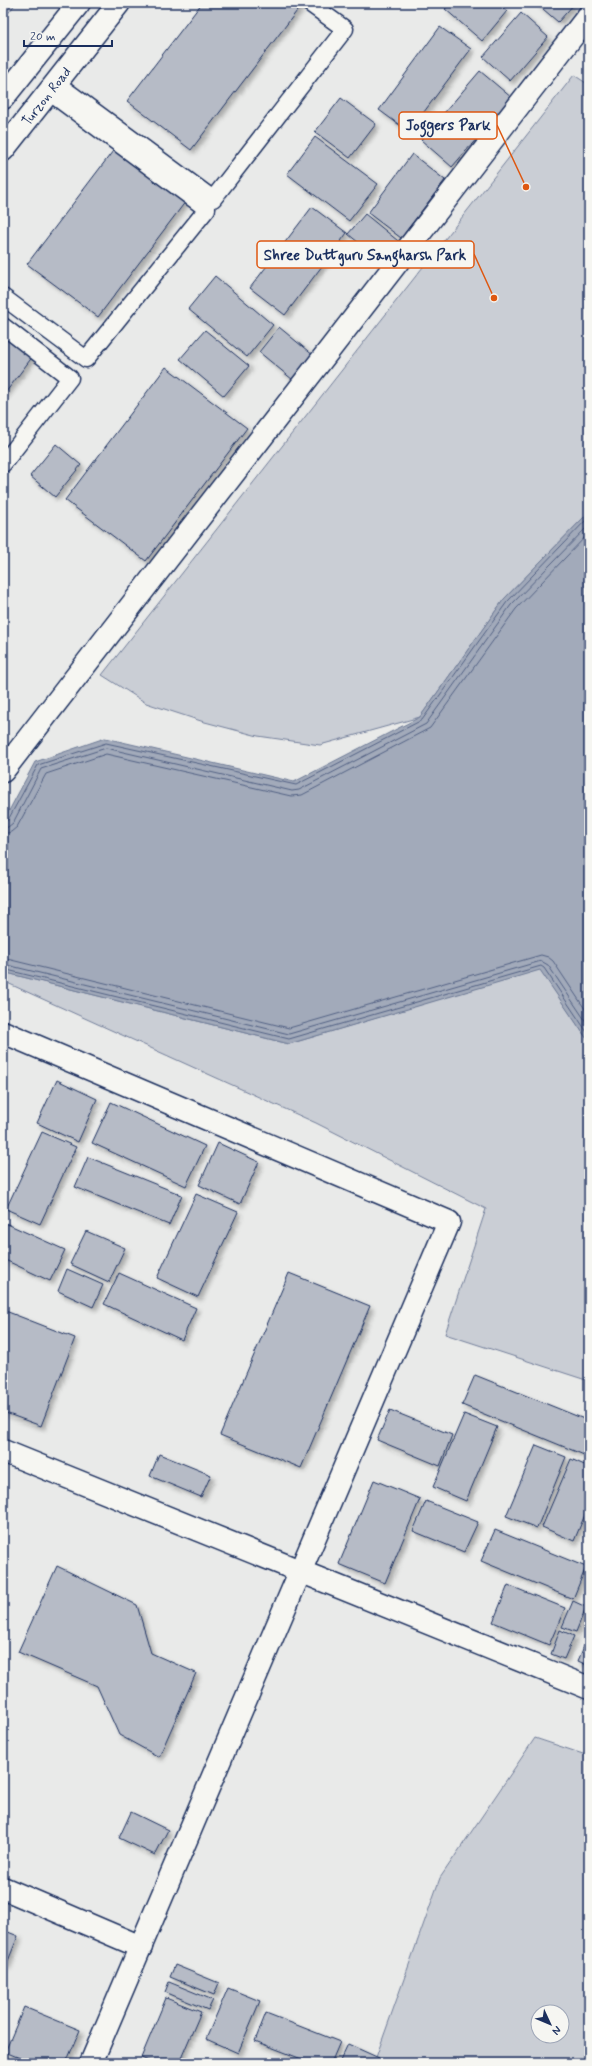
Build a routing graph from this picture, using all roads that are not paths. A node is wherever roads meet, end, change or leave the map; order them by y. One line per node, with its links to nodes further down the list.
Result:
1 (79, 3): 6 (street)
2 (119, 3): 5 (street, Turzon Road)
3 (309, 3): 5 (lane)
4 (589, 15): 11 (street)
5 (52, 88): 7 (street, Turzon Road); 8 (lane)
6 (3, 98)
7 (3, 150)
8 (3, 297)
9 (3, 326): 10 (lane)
10 (3, 464)
11 (3, 771)
12 (3, 1032): 14 (street)
13 (3, 1451): 14 (street)
14 (300, 1571): 15 (street); 17 (street)
15 (589, 1688)
16 (3, 1888): 17 (street)
17 (141, 1947): 18 (street)
18 (91, 2063)

